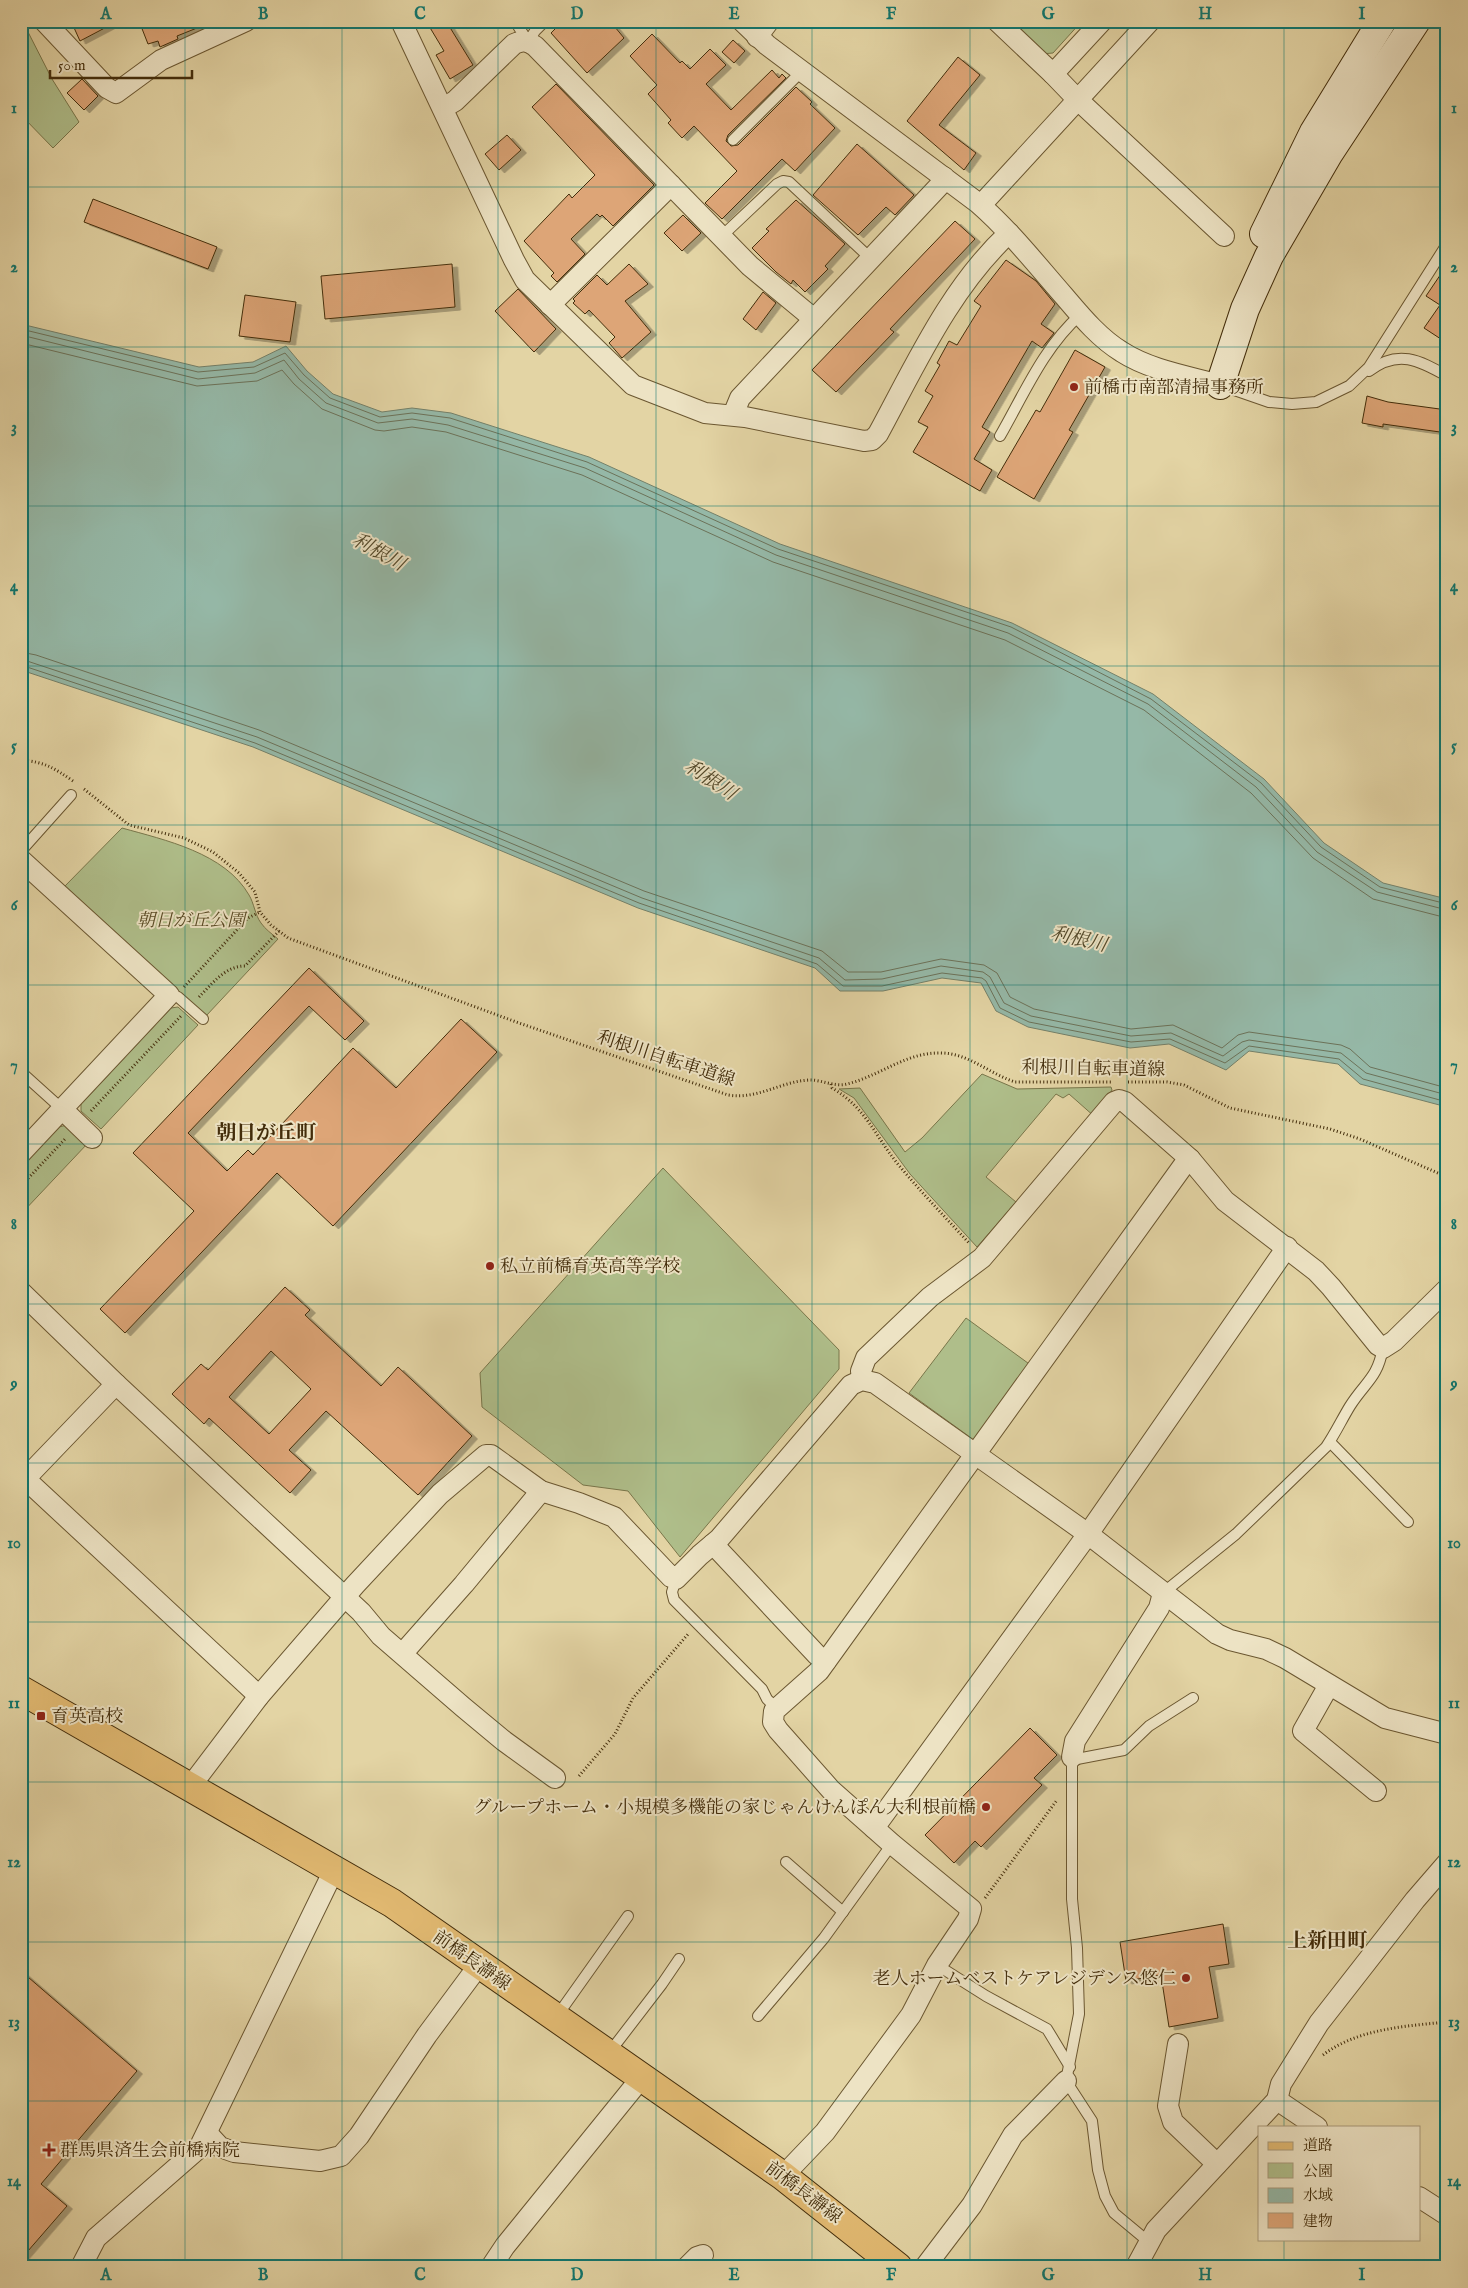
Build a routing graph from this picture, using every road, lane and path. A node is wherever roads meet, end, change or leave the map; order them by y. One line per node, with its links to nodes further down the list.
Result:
1 (44, 21): 2 (street)
2 (246, 21)
3 (401, 21): 17 (street)
4 (515, 21): 13 (lane)
5 (545, 21): 13 (lane)
6 (742, 21): 12 (street)
7 (996, 21): 15 (street)
8 (1102, 21): 15 (street)
9 (1150, 21): 16 (street)
10 (1382, 21): 32 (street)
11 (1416, 21): 32 (street)
12 (763, 29): 14 (street)
13 (528, 42): 17 (street); 20 (street)
14 (802, 70): 18 (lane); 19 (street)
15 (1053, 74): 16 (street)
16 (1078, 100): 21 (street); 24 (street)
17 (443, 108): 27 (street)
18 (734, 140)
19 (944, 177): 21 (street); 26 (street)
20 (671, 185): 23 (street); 27 (street)
21 (981, 205): 22 (street)
22 (1009, 233): 28 (street); 33 (street)
23 (722, 236): 26 (lane); 29 (street)
24 (1224, 236)
25 (1447, 244): 30 (lane)
26 (870, 258): 29 (street)
27 (550, 305): 33 (street)
28 (1080, 315): 32 (street); 34 (lane)
29 (814, 319): 33 (street)
30 (1362, 376): 31 (lane); 32 (lane)
31 (1447, 376)
32 (1220, 384)
33 (733, 415)
34 (1000, 436)
35 (21, 760): 39 (path, 利根川自転車道線)
36 (71, 795): 37 (lane)
37 (21, 851)
38 (21, 860): 41 (street)
39 (260, 912): 40 (path, 利根川自転車道線); 41 (path)
40 (279, 931): 42 (path); 45 (path, 利根川自転車道線)
41 (169, 995): 42 (lane); 46 (street)
42 (189, 1007): 43 (lane); 47 (path)
43 (203, 1019)
44 (21, 1072): 46 (lane)
45 (831, 1084): 50 (path, 利根川自転車道線); 53 (path)
46 (62, 1110): 47 (street); 48 (street)
47 (85, 1132): 51 (path)
48 (21, 1153)
49 (1190, 1159): 52 (street); 53 (street); 60 (street)
50 (1447, 1177)
51 (21, 1186)
52 (1287, 1247): 56 (street); 64 (street)
53 (982, 1258): 57 (street)
54 (1447, 1289): 56 (street)
55 (21, 1292): 58 (street)
56 (1384, 1348): 59 (lane)
57 (862, 1380): 60 (street); 65 (street)
58 (116, 1384): 61 (street); 68 (street)
59 (1330, 1442): 63 (lane); 67 (lane)
60 (975, 1456): 64 (street); 71 (street)
61 (23, 1479): 74 (street)
62 (541, 1491): 66 (street); 68 (street); 70 (street)
63 (1408, 1522)
64 (1088, 1534): 67 (street); 84 (street)
65 (713, 1544): 66 (street); 71 (street)
66 (676, 1579): 69 (lane)
67 (1163, 1594): 72 (street); 78 (street)
68 (346, 1598): 70 (street); 74 (street)
69 (698, 1623): 76 (lane); 79 (path)
70 (403, 1653): 80 (street)
71 (826, 1661): 76 (street)
72 (1329, 1685): 77 (street); 83 (street)
73 (21, 1690): 82 (main road, 前橋長瀞線)
74 (259, 1696): 82 (street)
75 (1193, 1698): 78 (lane)
76 (776, 1708): 84 (street)
77 (1447, 1734)
78 (1072, 1756): 81 (lane)
79 (579, 1776)
80 (555, 1778)
81 (1072, 1781): 89 (path); 101 (lane)
82 (190, 1787): 88 (main road, 前橋長瀞線)
83 (1376, 1791)
84 (874, 1828): 85 (street)
85 (892, 1844): 89 (street); 90 (lane)
86 (786, 1862): 90 (lane)
87 (1447, 1863): 99 (street)
88 (334, 1870): 94 (main road, 前橋長瀞線); 105 (street)
89 (971, 1909): 93 (street)
90 (843, 1912): 95 (lane)
91 (628, 1916): 96 (lane)
92 (679, 1959): 100 (lane)
93 (937, 1964): 101 (lane); 107 (street)
94 (479, 1965): 96 (main road, 前橋長瀞線); 105 (street)
95 (758, 2016)
96 (557, 2017): 100 (main road, 前橋長瀞線)
97 (1447, 2022): 99 (path)
98 (1178, 2044): 106 (street)
99 (1301, 2052): 103 (street)
100 (609, 2053): 102 (main road, 前橋長瀞線)
101 (1068, 2074): 110 (lane); 116 (street)
102 (642, 2077): 107 (main road, 前橋長瀞線); 114 (street)
103 (1278, 2100): 104 (street); 106 (street)
104 (1316, 2126)
105 (206, 2133): 113 (street)
106 (1217, 2164): 110 (street)
107 (783, 2176): 112 (main road, 前橋長瀞線)
108 (1420, 2198): 109 (street)
109 (1447, 2215)
110 (1150, 2243): 117 (street)
111 (703, 2255): 115 (street)
112 (888, 2264)
113 (84, 2266)
114 (491, 2267)
115 (686, 2267)
116 (925, 2267)
117 (1136, 2267)

